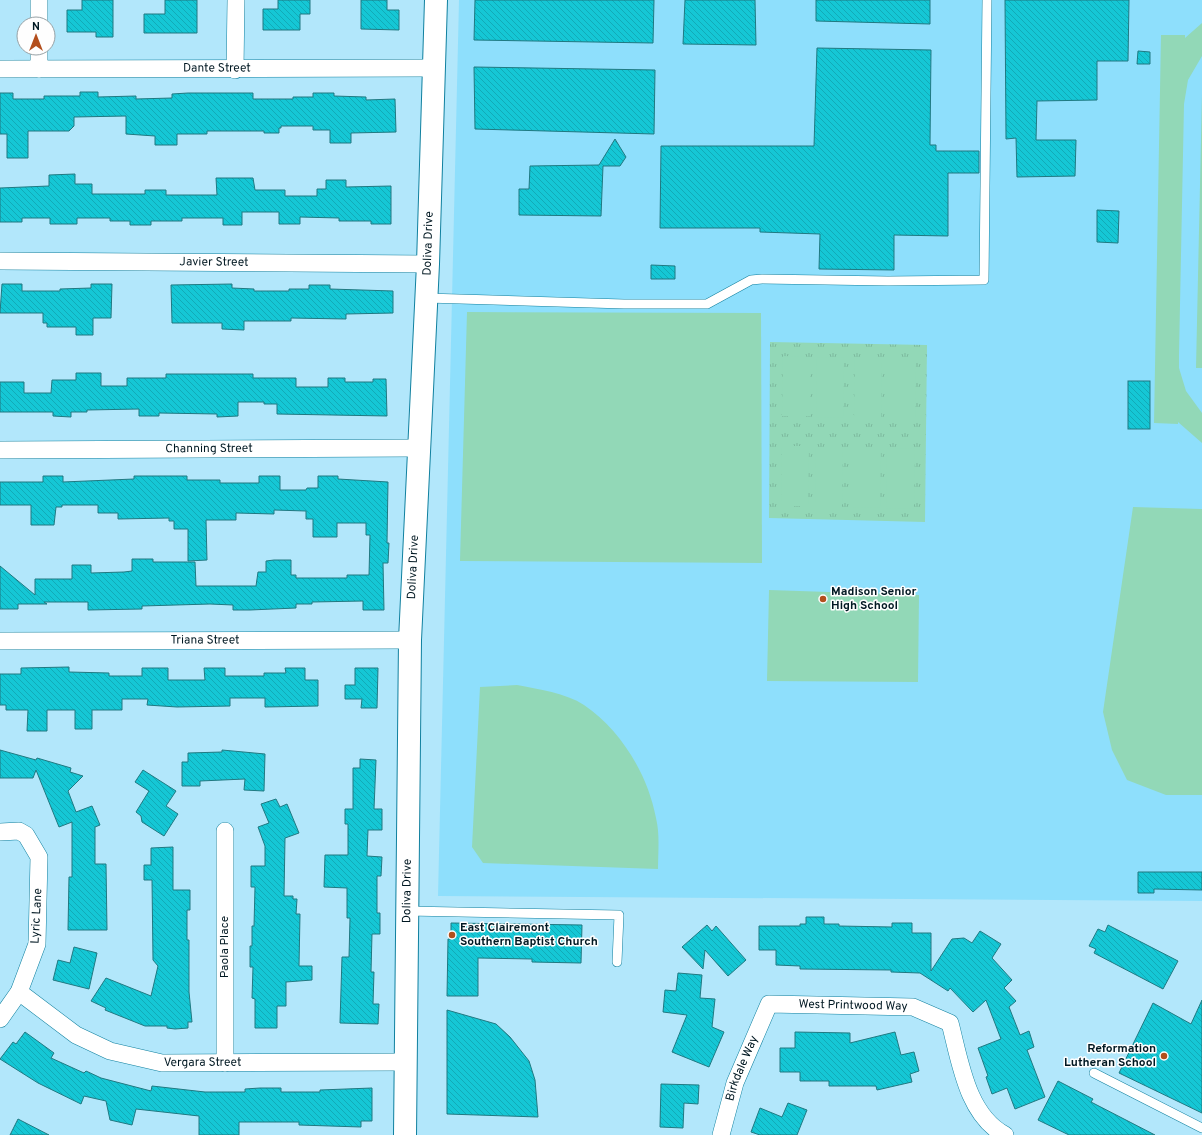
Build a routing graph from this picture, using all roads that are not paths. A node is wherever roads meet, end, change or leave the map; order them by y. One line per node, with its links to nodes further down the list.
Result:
1 (39, 0): 5 (street)
2 (236, 0): 10 (street)
3 (436, 0): 7 (street, Doliva Drive)
4 (987, 0): 13 (lane)
5 (39, 16)
6 (39, 56): 9 (street)
7 (434, 68): 10 (street, Dante Street); 12 (street, Doliva Drive)
8 (0, 69): 9 (street, Dante Street)
9 (39, 69): 10 (street, Dante Street)
10 (235, 70)
11 (0, 261): 12 (street, Javier Street)
12 (428, 264): 13 (street, Doliva Drive)
13 (426, 298): 14 (street, Doliva Drive)
14 (418, 448): 15 (street, Channing Street); 16 (street, Doliva Drive)
15 (0, 450)
16 (410, 640): 17 (street, Triana Street); 20 (street, Doliva Drive)
17 (0, 641)
18 (225, 831): 26 (street, Paola Place)
19 (0, 832): 22 (street, Lyric Lane)
20 (407, 911): 21 (lane); 25 (street, Doliva Drive)
21 (617, 962)
22 (19, 992): 24 (street, Lyric Lane); 26 (street, Vergara Street)
23 (769, 1004): 30 (street, Birkdale Way); 31 (street, West Printwood Way)
24 (0, 1019)
25 (405, 1062): 26 (street, Vergara Street); 29 (street, Doliva Drive)
26 (225, 1063)
27 (1094, 1073): 28 (lane)
28 (1202, 1128)
29 (405, 1135)
30 (721, 1135)
31 (1005, 1135)

